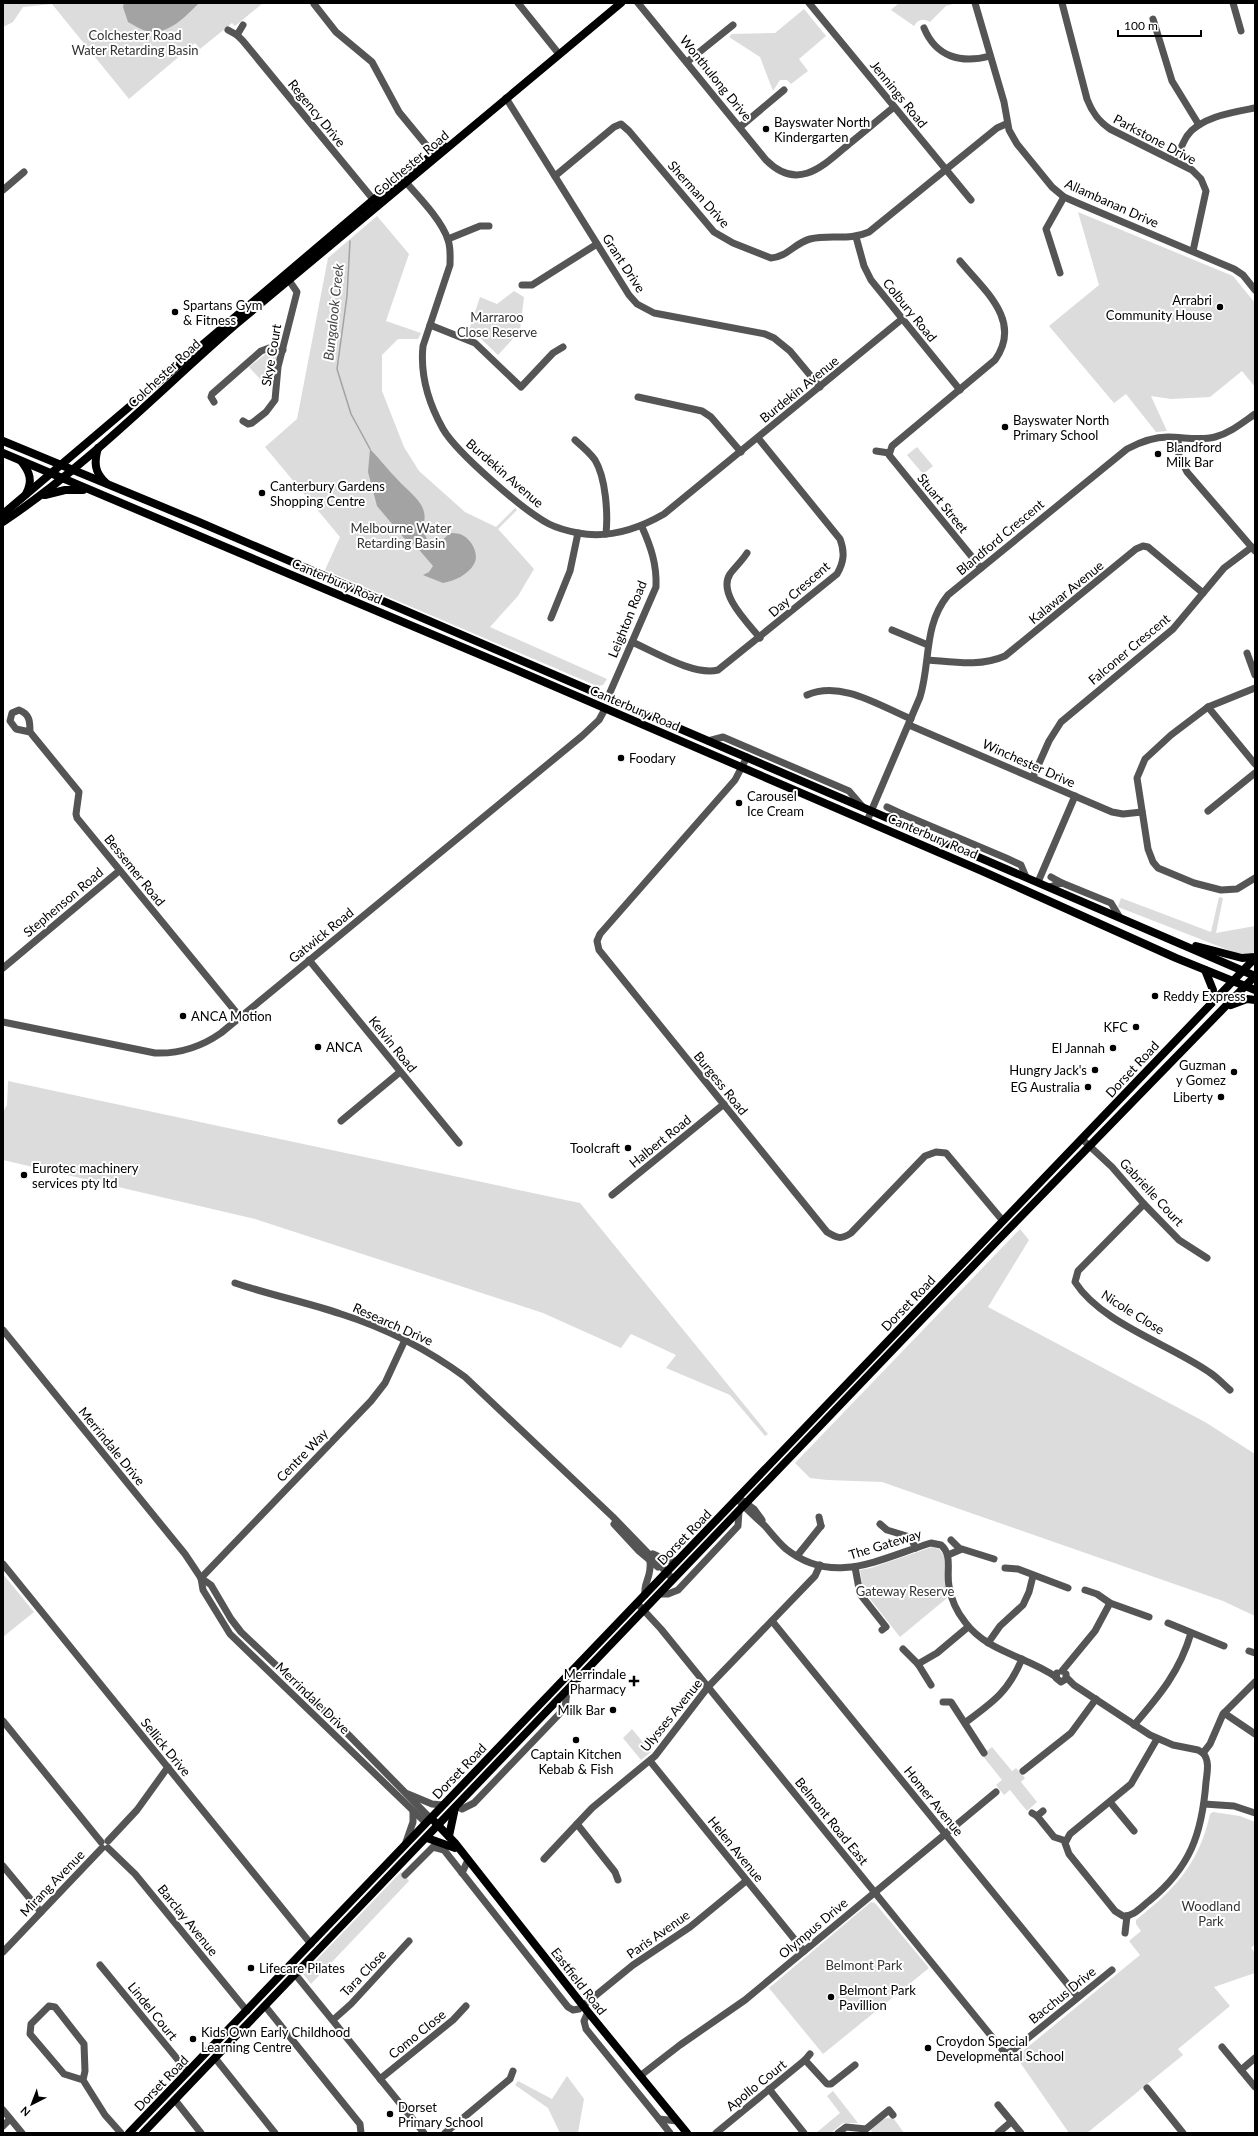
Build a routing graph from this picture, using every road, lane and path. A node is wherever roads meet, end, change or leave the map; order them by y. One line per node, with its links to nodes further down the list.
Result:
1 (518, 3): 16 (street)
2 (622, 3): 16 (main road, Colchester Road)
3 (638, 3): 18 (street, Wonthulong Drive)
4 (809, 3): 21 (street, Jennings Road)
5 (975, 3): 17 (street, Allambanan Drive)
6 (1062, 3): 27 (street, Parkstone Drive)
7 (1233, 3): 14 (street)
8 (314, 4): 26 (street)
9 (1154, 19): 24 (street)
10 (733, 25): 18 (street)
11 (243, 26): 15 (street)
12 (924, 28): 17 (street)
13 (228, 30): 15 (street, Regency Drive)
14 (1241, 31)
15 (237, 35): 35 (street, Regency Drive)
16 (559, 54): 20 (main road, Colchester Road)
17 (990, 56): 23 (street, Allambanan Drive)
18 (687, 62): 25 (street, Wonthulong Drive)
19 (784, 90): 25 (street)
20 (506, 98): 26 (main road, Colchester Road); 30 (street, Grant Drive)
21 (894, 107): 25 (street, Wonthulong Drive); 28 (street, Jennings Road)
22 (1255, 108): 24 (street)
23 (1006, 124): 28 (street, Sherman Drive); 33 (street, Allambanan Drive)
24 (1199, 125): 27 (street)
25 (740, 127)
26 (434, 156): 31 (main road, Colchester Road)
27 (1175, 161): 40 (street, Parkstone Drive)
28 (946, 170): 34 (street, Jennings Road); 37 (street, Sherman Drive)
29 (24, 172): 32 (street)
30 (555, 176): 37 (street, Sherman Drive); 39 (street, Grant Drive)
31 (404, 181): 35 (main road, Colchester Road); 38 (street, Burdekin Avenue)
32 (3, 190)
33 (1064, 197): 40 (street, Allambanan Drive); 42 (street)
34 (971, 200)
35 (376, 203): 43 (main road, Colchester Road)
36 (489, 226): 38 (street)
37 (856, 237): 46 (street, Colbury Road)
38 (448, 239): 47 (street, Burdekin Avenue)
39 (597, 244): 44 (street); 50 (street, Grant Drive)
40 (1193, 251): 45 (street, Allambanan Drive)
41 (960, 261): 51 (street)
42 (1060, 273)
43 (288, 278): 49 (street, Skye Court); 60 (main road, Colchester Road); 66 (main road, Colchester Road)
44 (522, 285)
45 (1255, 290)
46 (902, 319): 50 (street, Burdekin Avenue); 51 (street, Colbury Road)
47 (430, 325): 48 (street); 81 (street, Burdekin Avenue)
48 (563, 347)
49 (283, 350): 53 (street); 55 (street, Skye Court)
50 (820, 387): 56 (street, Burdekin Avenue)
51 (960, 390): 64 (street)
52 (638, 397): 62 (street)
53 (213, 399)
54 (1255, 414): 57 (street, Blandford Crescent)
55 (243, 421)
56 (758, 438): 62 (street, Burdekin Avenue); 92 (street, Day Crescent)
57 (1178, 438): 83 (street); 87 (street, Blandford Crescent)
58 (575, 440): 82 (street)
59 (3, 441): 66 (main road, Canterbury Road)
60 (98, 448): 67 (main road, Colchester Road); 70 (main road)
61 (876, 451): 64 (street)
62 (741, 452): 79 (street, Burdekin Avenue)
63 (3, 453): 65 (main road, Canterbury Road)
64 (889, 453): 87 (street, Stuart Street)
65 (20, 461): 68 (main road, Canterbury Road); 72 (main road)
66 (61, 466): 67 (main road, Canterbury Road); 68 (main road, Colchester Road)
67 (72, 470): 69 (main road, Colchester Road); 70 (main road, Canterbury Road)
68 (51, 474): 69 (main road, Canterbury Road); 72 (main road, Colchester Road)
69 (62, 478): 71 (main road, Canterbury Road); 73 (main road, Colchester Road)
70 (110, 487): 74 (main road, Canterbury Road)
71 (95, 493): 73 (main road); 78 (main road, Canterbury Road)
72 (24, 496): 75 (main road, Colchester Road)
73 (41, 496): 77 (main road, Colchester Road)
74 (176, 512): 76 (main road, Canterbury Road); 78 (main road)
75 (3, 514)
76 (185, 516): 80 (main road); 85 (main road, Canterbury Road)
77 (3, 522)
78 (171, 525): 80 (main road, Canterbury Road)
79 (642, 527): 82 (street, Burdekin Avenue); 93 (street, Leighton Road)
80 (179, 528): 86 (main road, Canterbury Road)
81 (578, 533): 82 (street, Burdekin Avenue); 89 (street)
82 (606, 534)
83 (1254, 549): 88 (street, Falconer Crescent)
84 (747, 553): 92 (street)
85 (272, 554): 86 (street); 91 (main road, Canterbury Road)
86 (267, 564): 95 (main road, Canterbury Road)
87 (981, 568): 94 (street, Blandford Crescent)
88 (1203, 593): 97 (street, Kalawar Avenue); 111 (street, Falconer Crescent)
89 (551, 618)
90 (892, 630): 94 (street)
91 (466, 637): 95 (main road); 101 (main road, Canterbury Road)
92 (760, 638): 93 (street, Day Crescent)
93 (632, 642): 101 (street, Leighton Road)
94 (928, 645): 97 (street, Blandford Crescent)
95 (462, 647): 103 (main road, Canterbury Road)
96 (1247, 653): 98 (street)
97 (928, 660): 104 (street, Blandford Crescent)
98 (1255, 675)
99 (1255, 688): 102 (street)
100 (807, 695): 104 (street, Winchester Drive)
101 (608, 697): 103 (main road); 106 (main road, Canterbury Road)
102 (1208, 707): 108 (street); 117 (street)
103 (605, 709): 109 (main road, Canterbury Road); 132 (street, Gatwick Road)
104 (910, 722): 111 (street, Winchester Drive); 115 (street, Blandford Crescent)
105 (30, 732): 121 (street, Bessemer Road)
106 (708, 741): 107 (main road, Canterbury Road); 113 (street, Canterbury Road)
107 (747, 757): 109 (street, Burgess Road); 113 (main road, Canterbury Road)
108 (1255, 764)
109 (742, 767): 120 (main road, Canterbury Road); 146 (street, Burgess Road)
110 (1255, 773): 116 (street)
111 (1033, 777): 112 (street, Winchester Drive)
112 (1075, 796): 117 (street, Winchester Drive); 125 (street)
113 (862, 806): 115 (main road, Canterbury Road)
114 (887, 807): 118 (street, Canterbury Road)
115 (873, 811): 119 (main road, Canterbury Road); 120 (street, Blandford Crescent)
116 (1208, 811)
117 (1142, 812): 124 (street)
118 (902, 814): 119 (street, Canterbury Road); 122 (street, Canterbury Road)
119 (887, 817): 122 (main road, Canterbury Road)
120 (869, 822): 128 (main road, Canterbury Road)
121 (119, 871): 133 (street, Stephenson Road); 143 (street, Bessemer Road)
122 (1026, 877): 125 (main road, Canterbury Road)
123 (1051, 877): 126 (street, Canterbury Road)
124 (1255, 878)
125 (1038, 882): 127 (main road, Canterbury Road); 128 (main road)
126 (1062, 882): 127 (street); 129 (street, Canterbury Road)
127 (1050, 887): 129 (main road, Canterbury Road)
128 (1033, 894): 134 (main road, Canterbury Road)
129 (1118, 916): 130 (main road, Canterbury Road)
130 (1170, 940): 131 (main road); 135 (main road, Canterbury Road)
131 (1255, 957): 135 (main road, Dorset Road)
132 (309, 960): 143 (street, Gatwick Road); 145 (street, Kelvin Road)
133 (3, 968)
134 (1205, 970): 137 (main road, Canterbury Road); 141 (main road)
135 (1243, 971): 136 (main road, Canterbury Road); 137 (main road, Dorset Road)
136 (1255, 976): 138 (main road, Dorset Road)
137 (1233, 982): 138 (main road, Canterbury Road); 141 (main road, Dorset Road)
138 (1245, 987): 139 (main road, Canterbury Road); 142 (main road, Dorset Road)
139 (1255, 990)
140 (1255, 1000): 142 (main road)
141 (1211, 1004): 148 (main road, Dorset Road)
142 (1227, 1007): 150 (main road, Dorset Road)
143 (240, 1017): 144 (street, Gatwick Road)
144 (3, 1022)
145 (400, 1072): 147 (street); 149 (street, Kelvin Road)
146 (724, 1104): 151 (street, Halbert Road); 153 (street, Burgess Road)
147 (341, 1121)
148 (1082, 1139): 150 (street, Gabrielle Court); 153 (main road, Dorset Road)
149 (459, 1143)
150 (1090, 1146): 152 (street, Gabrielle Court); 154 (main road, Dorset Road)
151 (612, 1195)
152 (1144, 1204): 155 (street, Gabrielle Court); 159 (street, Nicole Close)
153 (1003, 1221): 154 (main road); 161 (main road, Dorset Road)
154 (1011, 1228): 162 (main road, Dorset Road)
155 (1207, 1258)
156 (235, 1283): 158 (street, Research Drive)
157 (3, 1330): 180 (street, Merrindale Drive)
158 (405, 1340): 160 (street, Research Drive); 180 (street, Centre Way)
159 (1230, 1390)
160 (588, 1495): 168 (street, Research Drive); 172 (street, Research Drive)
161 (737, 1498): 162 (street, The Gateway); 173 (main road, Dorset Road)
162 (744, 1507): 170 (street, The Gateway); 181 (main road, Dorset Road); 184 (street)
163 (820, 1517): 170 (street)
164 (880, 1524): 166 (street)
165 (951, 1540): 167 (street)
166 (916, 1548): 169 (street, The Gateway); 176 (street, The Gateway)
167 (960, 1549): 169 (street); 171 (street)
168 (646, 1550): 173 (street); 178 (street, Research Drive)
169 (948, 1555): 192 (street)
170 (797, 1556): 175 (street, The Gateway)
171 (994, 1559)
172 (650, 1561): 178 (street, Research Drive); 185 (street)
173 (677, 1561): 178 (main road, Dorset Road)
174 (3, 1564): 221 (street, Sellick Drive)
175 (817, 1565): 176 (street, The Gateway); 190 (street, Ulysses Avenue)
176 (855, 1568): 193 (street)
177 (1005, 1568): 179 (street)
178 (667, 1572): 181 (street, Research Drive); 185 (main road, Dorset Road)
179 (1033, 1576): 182 (street); 195 (street)
180 (201, 1578): 206 (street, Merrindale Drive); 207 (street, Merrindale Drive)
181 (674, 1579): 184 (main road, Dorset Road)
182 (1068, 1588)
183 (1085, 1590): 187 (street)
184 (660, 1594): 188 (main road, Dorset Road)
185 (645, 1595): 186 (main road, Dorset Road)
186 (637, 1603): 188 (street, Belmont Road East); 201 (main road, Dorset Road)
187 (1110, 1603): 189 (street); 200 (street)
188 (644, 1611): 202 (main road, Dorset Road); 205 (street, Belmont Road East)
189 (1149, 1617)
190 (772, 1621): 205 (street, Ulysses Avenue); 236 (street, Homer Avenue)
191 (1168, 1623): 194 (street)
192 (968, 1627): 195 (street); 199 (street)
193 (882, 1630)
194 (1191, 1633): 196 (street); 213 (street)
195 (988, 1643): 198 (street)
196 (1224, 1646)
197 (903, 1649): 199 (street)
198 (1022, 1660): 200 (street); 212 (street)
199 (918, 1664): 204 (street)
200 (1063, 1674): 208 (street)
201 (568, 1675): 202 (main road); 227 (main road, Dorset Road)
202 (576, 1682): 228 (main road, Dorset Road)
203 (1255, 1682): 210 (street)
204 (931, 1685)
205 (708, 1687): 220 (street, Ulysses Avenue); 250 (street, Belmont Road East)
206 (302, 1690): 207 (street); 214 (street, Merrindale Drive)
207 (295, 1697): 217 (street, Merrindale Drive)
208 (1096, 1699): 213 (street); 222 (street)
209 (942, 1702): 212 (street)
210 (1224, 1712): 215 (street); 219 (street)
211 (3, 1721): 240 (street, Barclay Avenue)
212 (966, 1722): 218 (street)
213 (1134, 1725): 216 (street)
214 (347, 1733): 217 (street); 223 (street, Merrindale Drive)
215 (1255, 1734)
216 (1157, 1739): 219 (street); 225 (street)
217 (340, 1740): 229 (street, Merrindale Drive)
218 (984, 1753)
219 (1203, 1753): 226 (street)
220 (650, 1761): 233 (street, Ulysses Avenue); 249 (street, Helen Avenue)
221 (168, 1768): 240 (street, Mirang Avenue); 255 (street, Sellick Drive)
222 (1023, 1771)
223 (404, 1792): 227 (street); 232 (street, Merrindale Drive)
224 (996, 1792): 236 (street, Olympus Drive)
225 (1110, 1802): 235 (street); 239 (street)
226 (1204, 1804): 231 (street); 252 (street)
227 (443, 1805): 232 (main road, Dorset Road)
228 (456, 1807): 234 (main road, Dorset Road); 237 (main road)
229 (413, 1811): 232 (street, Merrindale Drive); 241 (street)
230 (1037, 1813): 239 (street)
231 (1255, 1813)
232 (428, 1820): 234 (main road, Eastfield Road); 241 (main road, Dorset Road)
233 (577, 1824): 244 (street, Ulysses Avenue); 248 (street)
234 (436, 1828): 237 (main road, Eastfield Road); 238 (main road, Dorset Road); 242 (main road, Eastfield Road)
235 (1134, 1831)
236 (945, 1834): 250 (street, Olympus Drive); 262 (street, Homer Avenue)
237 (449, 1836): 243 (main road, Eastfield Road)
238 (427, 1838): 242 (main road); 256 (main road, Dorset Road)
239 (1066, 1841): 252 (street)
240 (105, 1845): 251 (street, Mirang Avenue); 266 (street, Barclay Avenue)
241 (405, 1845): 255 (main road, Dorset Road)
242 (455, 1848): 243 (main road, Eastfield Road)
243 (466, 1857): 246 (street); 265 (main road, Eastfield Road)
244 (544, 1859)
245 (3, 1866): 251 (street)
246 (462, 1873): 247 (street); 265 (street)
247 (405, 1875)
248 (618, 1880)
249 (746, 1881): 257 (street, Helen Avenue); 265 (street, Paris Avenue)
250 (874, 1892): 257 (street, Olympus Drive); 270 (street, Belmont Road East)
251 (41, 1912): 258 (street, Mirang Avenue)
252 (1127, 1916): 253 (street)
253 (1125, 1933)
254 (409, 1941): 267 (street, Tara Close)
255 (312, 1944): 256 (main road); 266 (main road, Dorset Road)
256 (318, 1950): 261 (main road, Dorset Road)
257 (804, 1951): 277 (street, Olympus Drive)
258 (3, 1952)
259 (100, 1965): 276 (street, Lindel Court)
260 (1112, 1970): 262 (street, Bacchus Drive)
261 (295, 1974): 263 (main road, Dorset Road); 267 (street)
262 (1078, 1997): 270 (street, Bacchus Drive)
263 (265, 2006): 271 (main road, Dorset Road); 299 (street)
264 (466, 2006): 278 (street, Como Close)
265 (586, 2009): 277 (main road, Eastfield Road); 288 (street)
266 (247, 2011): 269 (main road, Dorset Road)
267 (333, 2020): 278 (street)
268 (1222, 2047): 274 (street)
269 (208, 2051): 271 (main road); 276 (main road, Dorset Road)
270 (1008, 2053)
271 (215, 2058): 283 (main road, Dorset Road); 298 (street)
272 (1255, 2058): 274 (street)
273 (855, 2065): 282 (street, Apollo Court)
274 (1241, 2070): 280 (street)
275 (513, 2071): 301 (street)
276 (188, 2072): 295 (main road, Dorset Road)
277 (640, 2076): 289 (main road, Eastfield Road)
278 (380, 2079): 300 (street)
279 (83, 2080): 279 (street); 294 (street)
280 (1255, 2087)
281 (1147, 2088): 310 (street)
282 (769, 2089): 305 (street, Apollo Court); 306 (street)
283 (175, 2100): 296 (main road, Dorset Road); 297 (street)
284 (998, 2105): 290 (street)
285 (3, 2110): 287 (street)
286 (893, 2115): 292 (street)
287 (10, 2119): 291 (street); 293 (street)
288 (659, 2119): 289 (street); 302 (street)
289 (677, 2122): 303 (main road, Eastfield Road); 304 (main road, Eastfield Road)
290 (1011, 2122): 308 (street); 309 (street)
291 (3, 2126)
292 (867, 2131): 307 (street)
293 (22, 2133)
294 (120, 2133)
295 (130, 2133)
296 (143, 2133)
297 (201, 2133)
298 (275, 2133)
299 (361, 2133)
300 (424, 2133)
301 (445, 2133)
302 (670, 2133)
303 (683, 2133)
304 (688, 2133)
305 (716, 2133)
306 (804, 2133)
307 (838, 2133)
308 (998, 2133)
309 (1021, 2133)
310 (1183, 2133)

